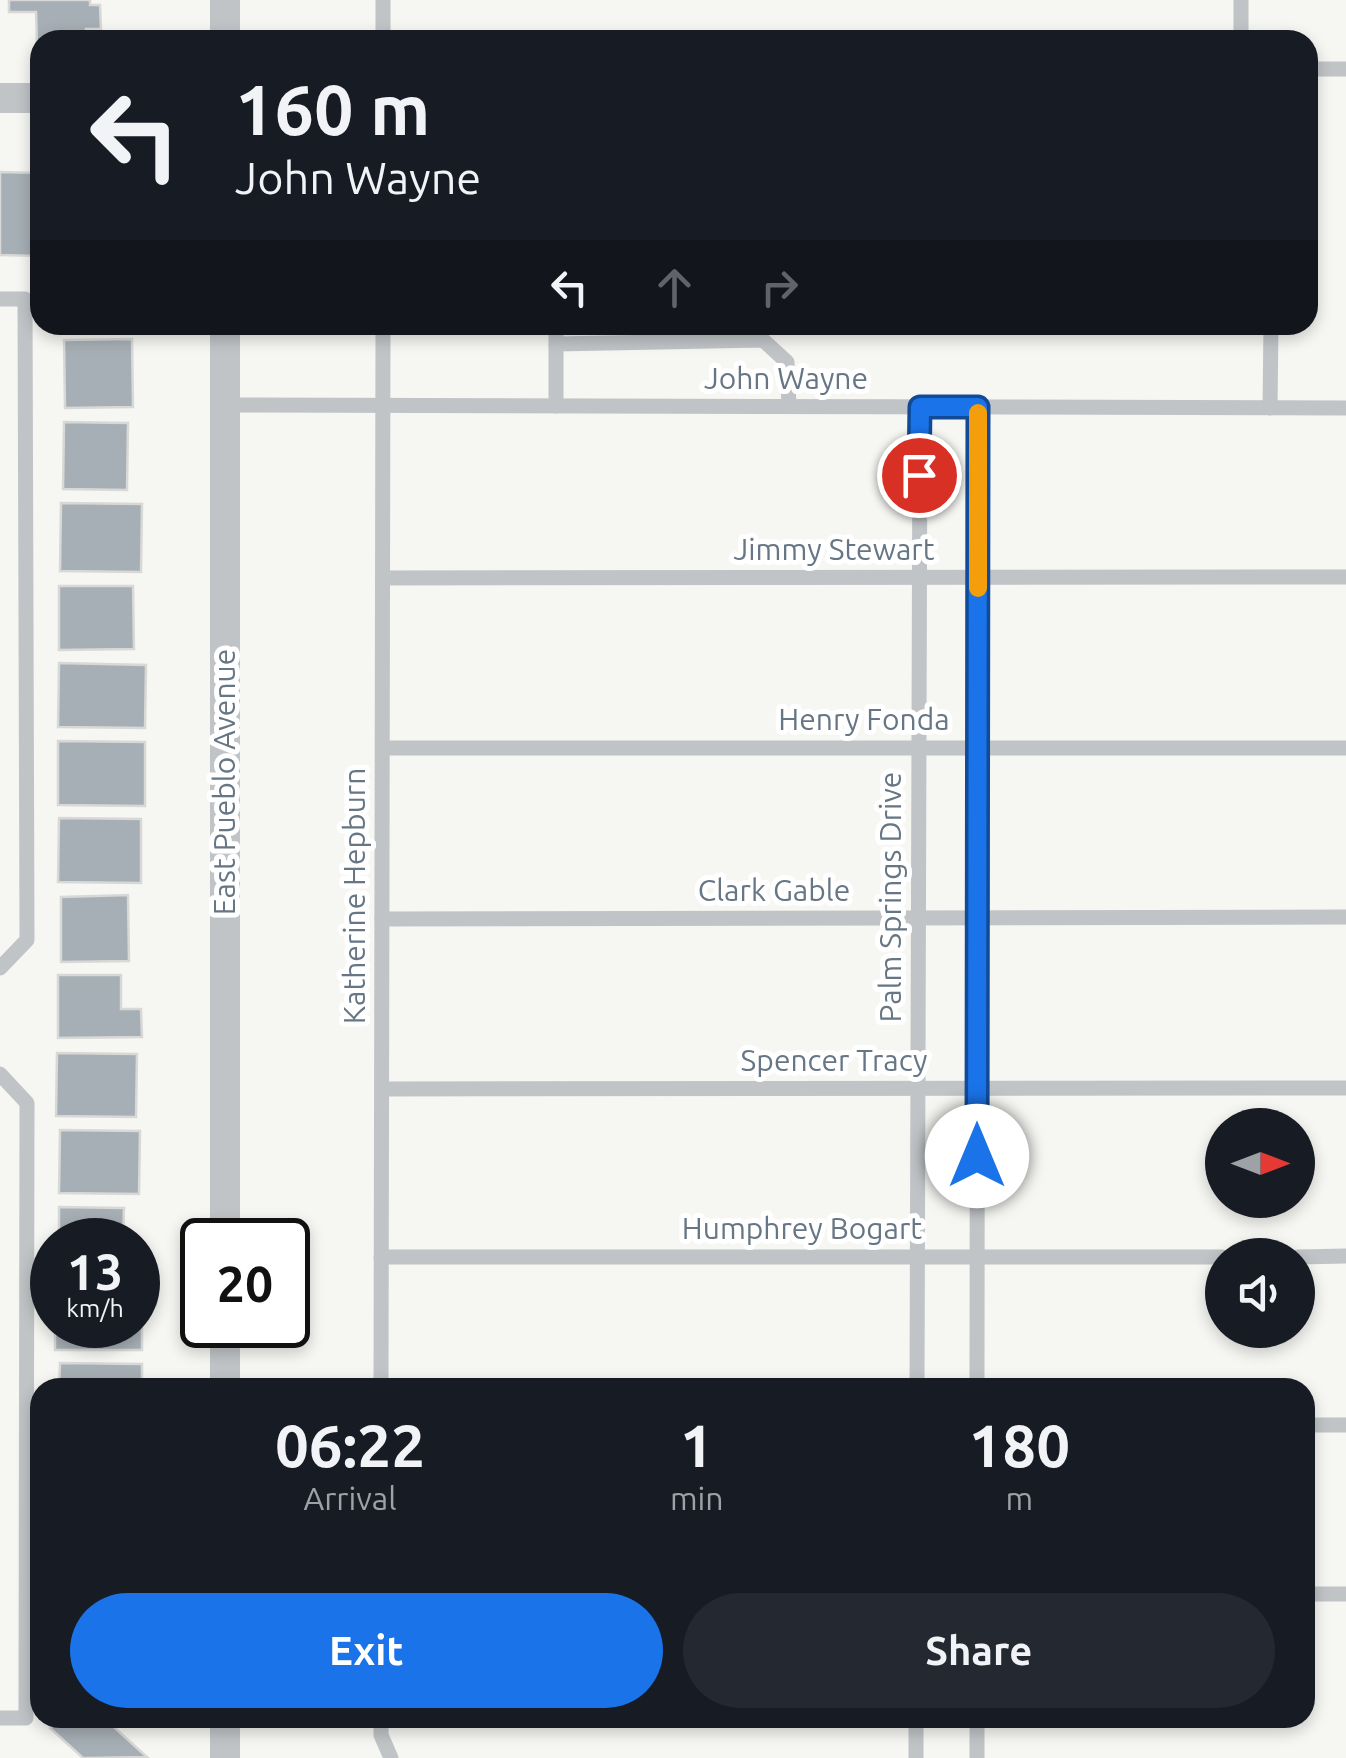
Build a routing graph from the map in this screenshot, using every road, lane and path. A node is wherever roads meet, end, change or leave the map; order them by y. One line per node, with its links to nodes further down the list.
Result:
1 (225, 0): 4 (street)
2 (383, 0): 5 (lane)
3 (1241, 0): 6 (lane)
4 (225, 30)
5 (383, 30)
6 (1241, 30)
7 (1318, 69): 8 (lane)
8 (1346, 69)
9 (0, 98): 10 (street)
10 (30, 98)
11 (0, 299): 37 (lane)
12 (225, 335): 17 (street, East Pueblo Avenue)
13 (383, 335): 18 (lane, Katherine Hepburn)
14 (556, 335): 16 (lane)
15 (1271, 335): 23 (lane)
16 (556, 344): 19 (lane); 20 (lane)
17 (226, 405): 18 (lane, John Wayne); 43 (street, East Pueblo Avenue)
18 (383, 406): 19 (lane, John Wayne); 27 (lane, Katherine Hepburn)
19 (556, 406): 20 (lane, John Wayne)
20 (789, 406): 21 (lane, John Wayne)
21 (920, 407): 22 (lane, John Wayne); 28 (lane, Palm Springs Drive)
22 (978, 407): 23 (lane, John Wayne); 25 (lane)
23 (1270, 408): 24 (lane, John Wayne)
24 (1346, 408)
25 (978, 577): 26 (lane, Jimmy Stewart); 28 (lane, Jimmy Stewart); 31 (lane)
26 (1346, 577)
27 (382, 578): 28 (lane, Jimmy Stewart); 29 (lane, Katherine Hepburn)
28 (919, 578): 30 (lane, Palm Springs Drive)
29 (382, 748): 30 (lane, Henry Fonda); 36 (lane, Katherine Hepburn)
30 (918, 748): 31 (lane, Henry Fonda); 34 (lane, Palm Springs Drive)
31 (978, 748): 32 (lane, Henry Fonda); 35 (lane)
32 (1346, 748)
33 (1346, 917): 35 (lane, Clark Gable)
34 (918, 918): 35 (lane, Clark Gable); 36 (lane, Clark Gable); 40 (lane, Palm Springs Drive)
35 (977, 918): 41 (lane)
36 (382, 919): 39 (lane, Katherine Hepburn)
37 (0, 968)
38 (0, 1074): 59 (lane)
39 (382, 1088): 40 (lane, Spencer Tracy); 47 (lane, Katherine Hepburn)
40 (918, 1088): 41 (lane, Spencer Tracy); 48 (lane, Palm Springs Drive)
41 (977, 1088): 42 (lane, Spencer Tracy); 49 (lane)
42 (1346, 1088)
43 (226, 1218)
44 (1205, 1256): 49 (lane, Humphrey Bogart)
45 (1315, 1256): 46 (lane)
46 (1346, 1256)
47 (382, 1257): 48 (lane, Humphrey Bogart); 52 (lane, Katherine Hepburn)
48 (918, 1257): 49 (lane, Humphrey Bogart); 53 (lane, Palm Springs Drive)
49 (977, 1257): 54 (lane)
50 (226, 1348): 51 (street)
51 (226, 1378)
52 (382, 1378)
53 (917, 1378)
54 (977, 1378)
55 (1315, 1425): 56 (lane)
56 (1346, 1425)
57 (1315, 1594): 58 (lane)
58 (1346, 1594)
59 (0, 1718)
60 (226, 1728): 64 (street)
61 (383, 1728): 65 (lane)
62 (916, 1728): 66 (lane)
63 (976, 1728): 67 (lane)
64 (226, 1758)
65 (390, 1758)
66 (916, 1758)
67 (976, 1758)

